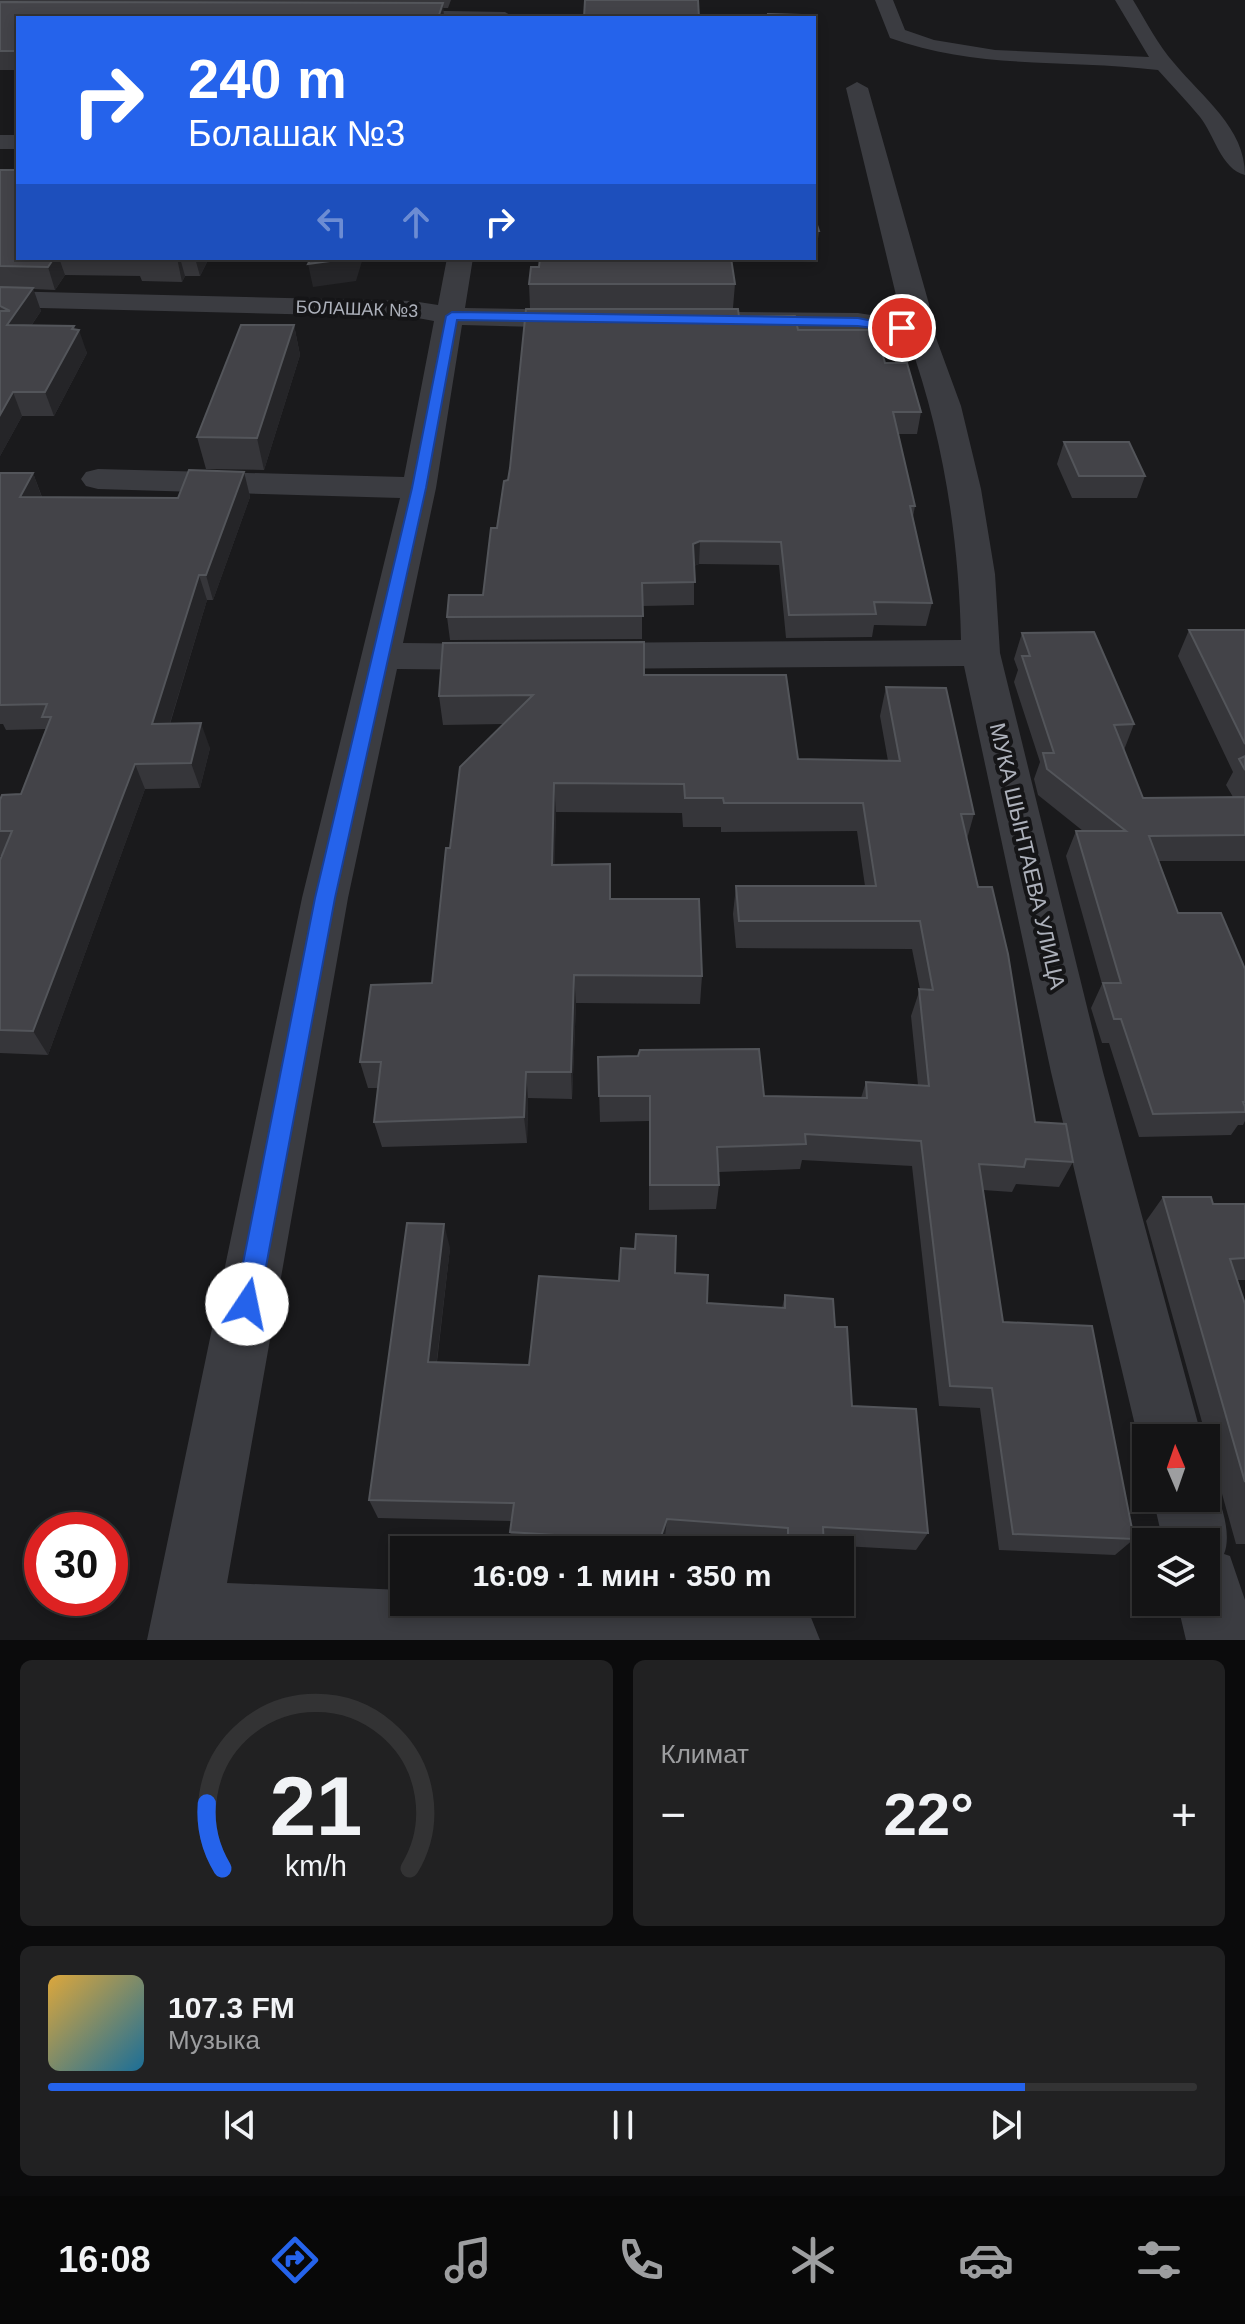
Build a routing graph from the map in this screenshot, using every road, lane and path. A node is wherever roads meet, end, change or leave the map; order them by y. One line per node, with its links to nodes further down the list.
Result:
1 (884, 0): 3 (street)
2 (1124, 0): 3 (street)
3 (1164, 65): 5 (street)
4 (857, 88): 11 (street, МУКА ШЫНТАЕВА УЛИЦА)
5 (1245, 168)
6 (460, 260): 8 (street)
7 (5, 306): 8 (street, БОЛАШАК №3)
8 (452, 316): 9 (street, БОЛАШАК №3); 13 (street)
9 (603, 319)
10 (708, 321): 11 (street)
11 (918, 331): 14 (street, МУКА ШЫНТАЕВА УЛИЦА)
12 (98, 479): 13 (street)
13 (419, 488): 15 (street)
14 (981, 653): 15 (street); 16 (street, МУКА ШЫНТАЕВА УЛИЦА)
15 (378, 656): 18 (street)
16 (1166, 1424)
17 (1215, 1616): 20 (street)
18 (184, 1628): 19 (street)
19 (785, 1640)
20 (1221, 1640)

